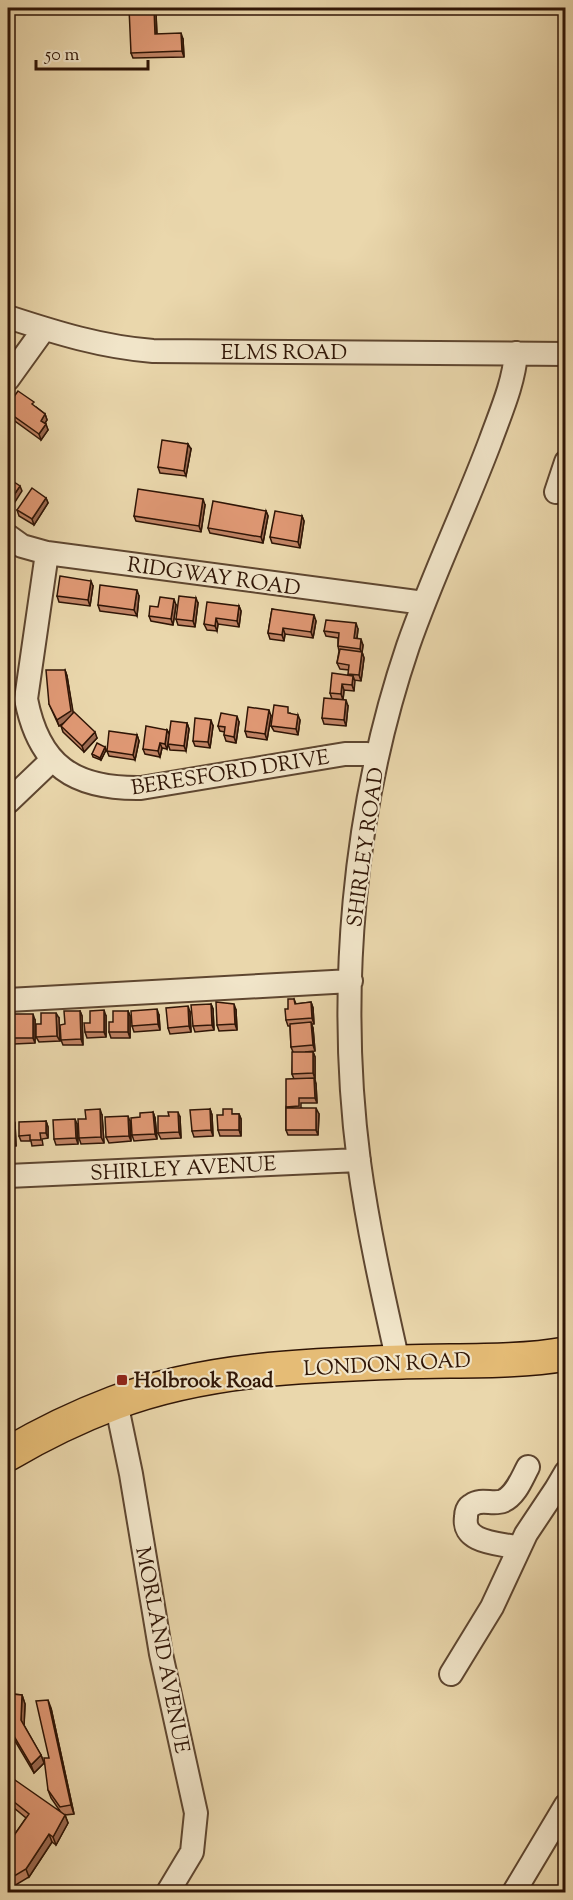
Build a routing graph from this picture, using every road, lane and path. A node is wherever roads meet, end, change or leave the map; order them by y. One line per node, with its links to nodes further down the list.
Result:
1 (8, 318): 2 (street, ELMS ROAD)
2 (44, 329): 3 (street, ELMS ROAD); 5 (street)
3 (516, 353): 4 (street, ELMS ROAD); 10 (street, SHIRLEY ROAD)
4 (566, 354)
5 (8, 379)
6 (566, 462): 7 (street)
7 (556, 492)
8 (8, 536): 9 (street, RIDGWAY ROAD)
9 (47, 554): 10 (street, RIDGWAY ROAD); 12 (street, BERESFORD DRIVE)
10 (424, 603): 11 (street, SHIRLEY ROAD)
11 (377, 756): 12 (street, BERESFORD DRIVE); 14 (street, SHIRLEY ROAD)
12 (52, 760): 13 (street)
13 (8, 802)
14 (351, 981): 15 (street); 16 (street, SHIRLEY ROAD)
15 (8, 1000)
16 (359, 1160): 17 (street, SHIRLEY AVENUE); 19 (street, SHIRLEY ROAD)
17 (8, 1176)
18 (566, 1354): 19 (highway, LONDON ROAD)
19 (398, 1362): 20 (highway, LONDON ROAD)
20 (116, 1402): 21 (highway, LONDON ROAD); 27 (street, MORLAND AVENUE)
21 (8, 1454)
22 (528, 1467): 24 (street)
23 (566, 1472): 24 (street)
24 (519, 1548): 25 (street)
25 (451, 1674)
26 (566, 1805): 28 (street)
27 (168, 1893)
28 (514, 1893)

